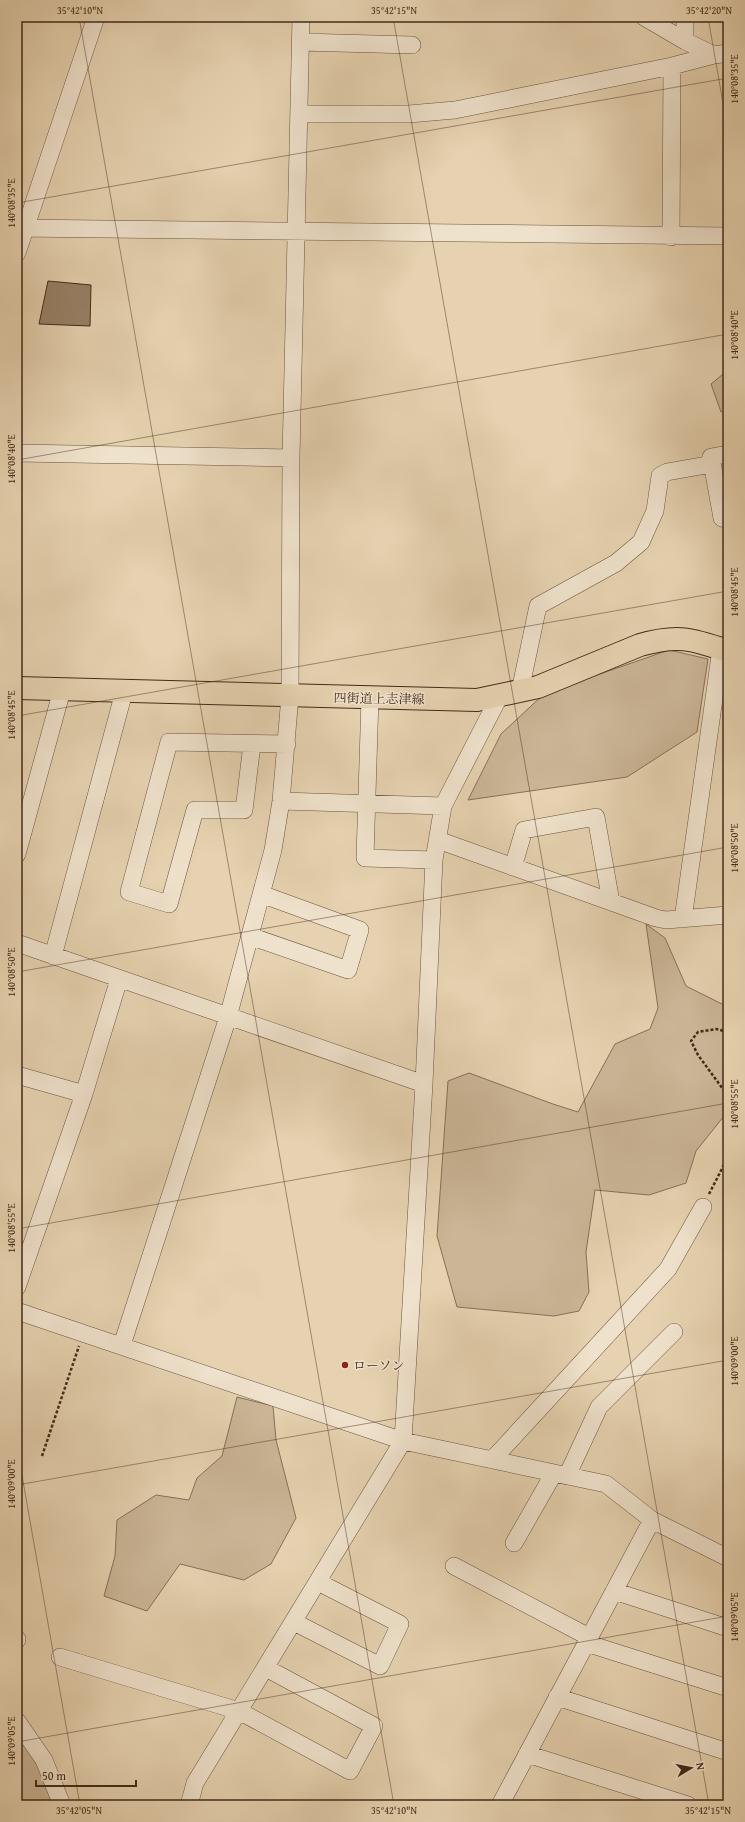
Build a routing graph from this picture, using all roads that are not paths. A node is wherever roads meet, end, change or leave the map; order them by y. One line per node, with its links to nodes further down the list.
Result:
1 (96, 17): 11 (street)
2 (301, 17): 6 (street)
3 (644, 17): 5 (street)
4 (685, 17): 5 (street)
5 (685, 41): 8 (street)
6 (300, 42): 7 (street); 10 (street)
7 (412, 45)
8 (721, 54): 9 (street)
9 (672, 66): 10 (street); 14 (street)
10 (299, 114): 12 (street)
11 (21, 228): 12 (street); 15 (street)
12 (296, 232): 14 (street); 18 (street)
13 (728, 236): 14 (street)
14 (671, 237)
15 (17, 253)
16 (17, 453): 18 (street)
17 (728, 454): 19 (street)
18 (291, 458): 26 (street)
19 (712, 464): 20 (street); 25 (street)
20 (728, 520)
21 (724, 650): 25 (main road, 四街道上志津線); 40 (street)
22 (17, 688): 23 (main road, 四街道上志津線)
23 (62, 690): 24 (main road, 四街道上志津線); 34 (street)
24 (124, 692): 26 (main road, 四街道上志津線); 43 (street)
25 (510, 693): 27 (main road, 四街道上志津線); 32 (street)
26 (290, 696): 27 (main road, 四街道上志津線); 29 (street)
27 (370, 698): 31 (street)
28 (252, 744): 28 (street); 29 (street)
29 (286, 744): 30 (street)
30 (281, 801): 31 (street); 37 (street)
31 (365, 804): 32 (street); 35 (street)
32 (443, 806): 33 (street)
33 (438, 840): 35 (street); 36 (street)
34 (17, 854)
35 (434, 860): 47 (street)
36 (513, 867): 38 (street); 38 (street)
37 (261, 894): 41 (street); 41 (street)
38 (611, 902): 40 (street)
39 (728, 915): 40 (street)
40 (683, 919)
41 (250, 936): 45 (street)
42 (17, 943): 43 (street)
43 (53, 956): 44 (street)
44 (119, 979): 45 (street); 48 (street)
45 (228, 1017): 47 (street); 53 (street)
46 (17, 1075): 48 (street)
47 (424, 1084): 54 (street)
48 (84, 1094): 50 (street)
49 (703, 1207): 55 (street)
50 (17, 1287)
51 (17, 1311): 53 (street)
52 (674, 1332): 56 (street)
53 (122, 1345): 54 (street)
54 (403, 1441): 55 (street); 61 (street)
55 (492, 1460): 56 (street)
56 (560, 1474): 57 (street); 58 (street)
57 (652, 1520): 59 (street); 62 (street)
58 (514, 1542)
59 (728, 1558)
60 (454, 1566): 65 (street)
61 (318, 1582): 63 (street); 63 (street)
62 (614, 1591): 64 (street); 65 (street)
63 (294, 1622): 67 (street)
64 (728, 1628)
65 (588, 1640): 68 (street); 69 (street)
66 (60, 1657): 70 (street)
67 (266, 1668): 70 (street); 70 (street)
68 (728, 1688)
69 (557, 1697): 72 (street); 73 (street)
70 (239, 1711): 75 (street)
71 (17, 1721): 74 (street)
72 (728, 1752)
73 (527, 1754): 76 (street); 77 (street)
74 (62, 1805)
75 (189, 1805)
76 (500, 1805)
77 (688, 1805)

